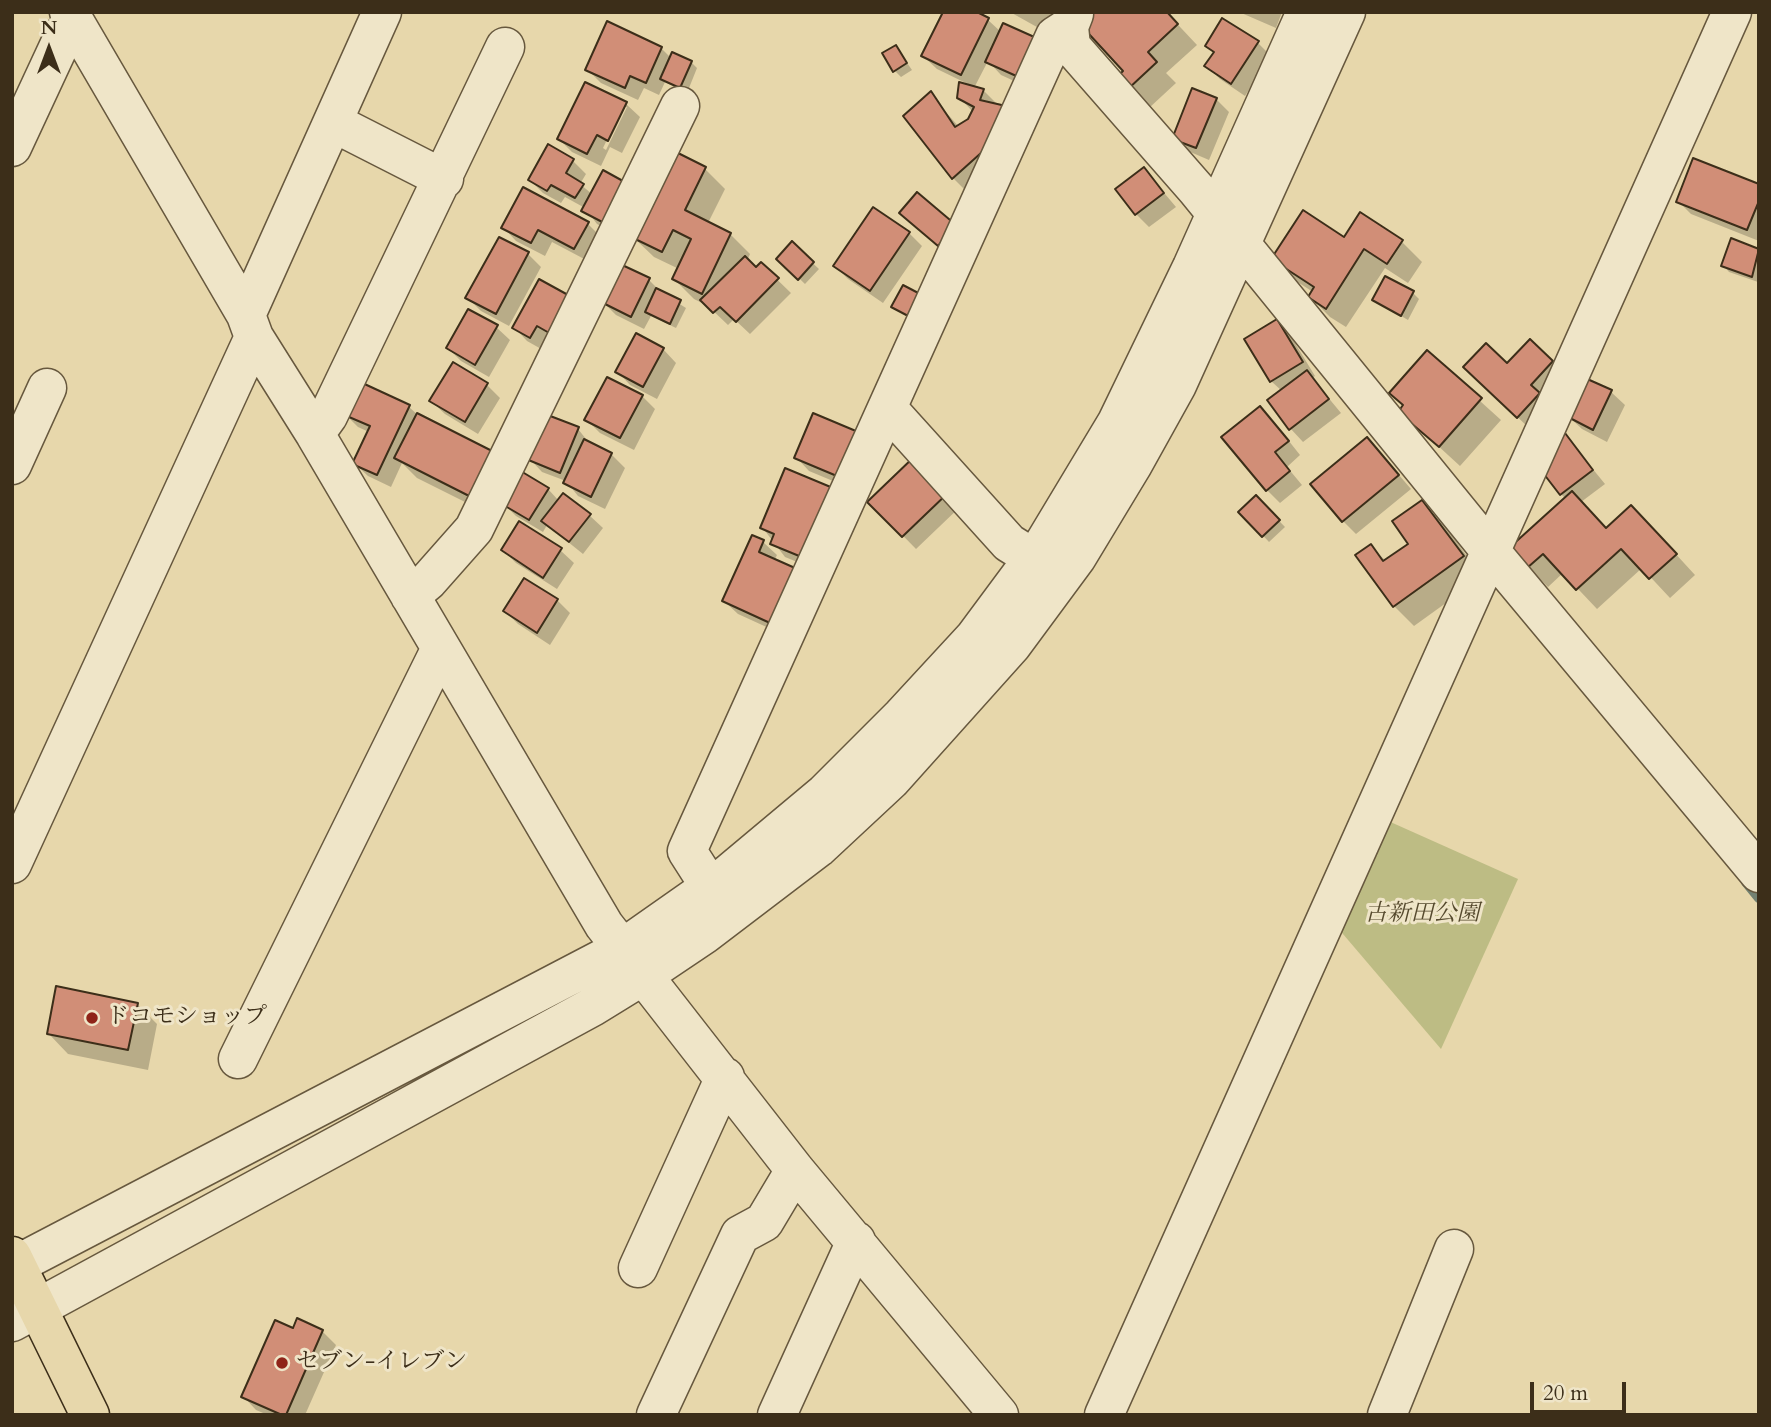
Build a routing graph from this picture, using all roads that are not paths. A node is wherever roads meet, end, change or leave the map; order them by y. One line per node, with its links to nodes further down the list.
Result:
1 (382, 12): 11 (street)
2 (1306, 12): 14 (street)
3 (1346, 12): 15 (street)
4 (1732, 12): 22 (street)
5 (1751, 12): 7 (street)
6 (71, 15): 12 (street); 16 (street)
7 (1759, 22)
8 (1066, 26): 14 (street); 18 (street)
9 (505, 47): 13 (street)
10 (680, 106): 23 (street)
11 (334, 123): 13 (street); 16 (street)
12 (12, 147)
13 (444, 179): 19 (street)
14 (1215, 214): 15 (street); 21 (street)
15 (1241, 247): 22 (street); 28 (street)
16 (252, 312): 19 (street); 25 (street)
17 (47, 388): 20 (street)
18 (888, 409): 21 (street); 27 (street)
19 (321, 426): 23 (street)
20 (12, 465)
21 (1033, 558): 27 (street)
22 (1488, 562): 26 (street); 37 (street)
23 (418, 589): 24 (street)
24 (440, 650): 28 (street); 29 (street)
25 (12, 864)
26 (1759, 873)
27 (710, 887): 28 (street)
28 (634, 962): 30 (street); 34 (street); 36 (street)
29 (238, 1059)
30 (725, 1077): 31 (street); 35 (street)
31 (795, 1170): 32 (street); 39 (street)
32 (856, 1241): 40 (street); 41 (street)
33 (1454, 1249): 42 (street)
34 (14, 1263): 36 (main road)
35 (638, 1268)
36 (26, 1316): 38 (main road)
37 (1110, 1413)
38 (90, 1415)
39 (656, 1415)
40 (777, 1415)
41 (999, 1415)
42 (1387, 1415)

